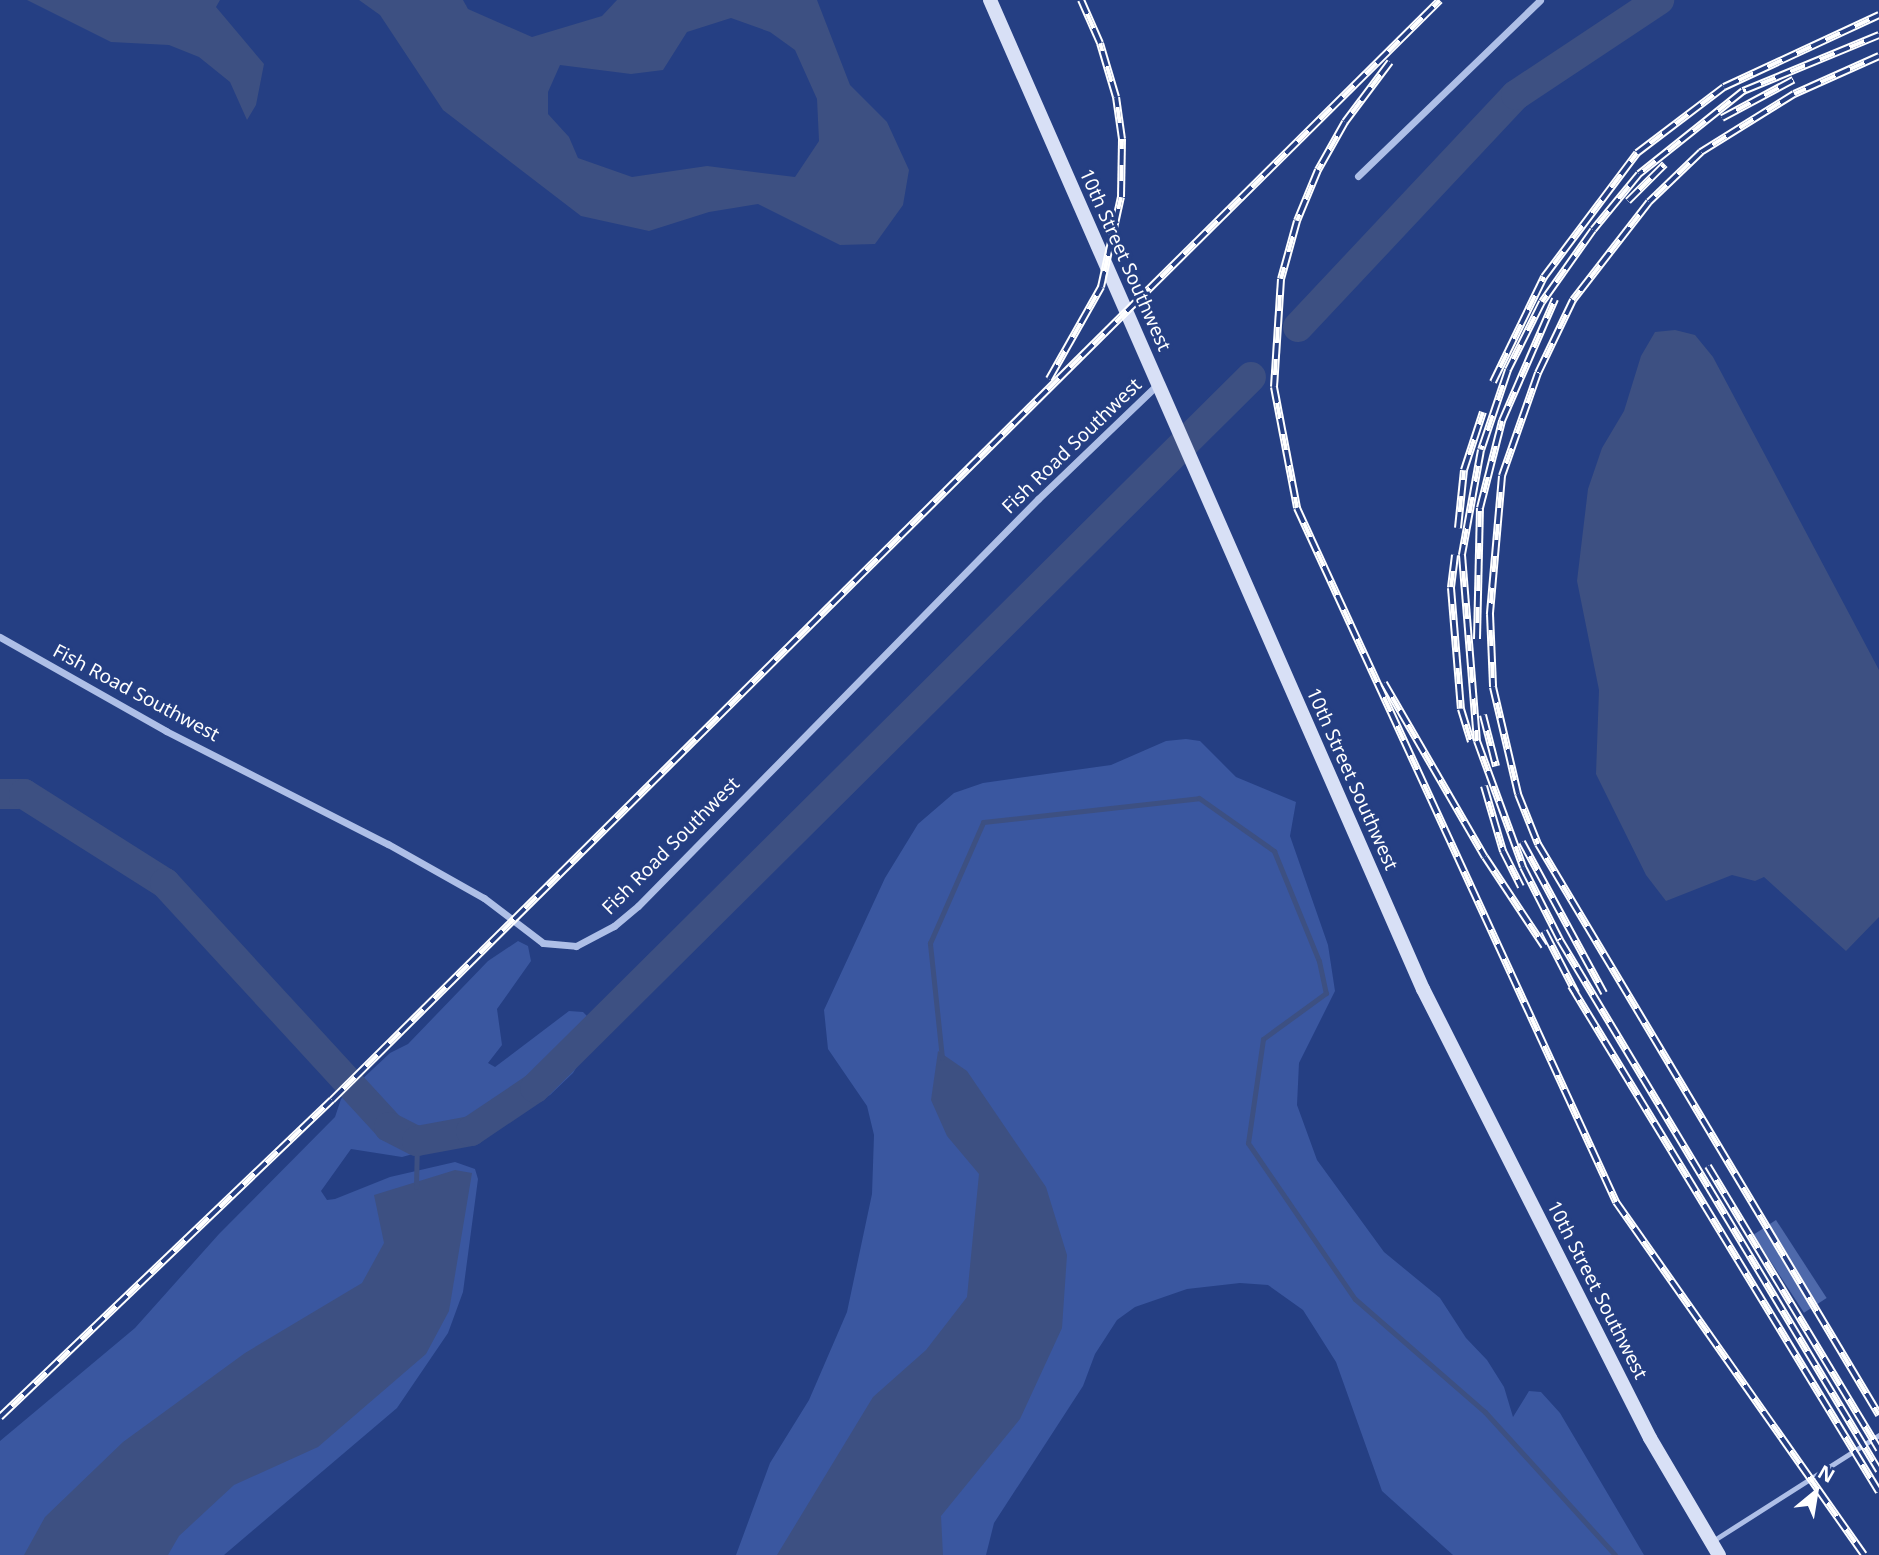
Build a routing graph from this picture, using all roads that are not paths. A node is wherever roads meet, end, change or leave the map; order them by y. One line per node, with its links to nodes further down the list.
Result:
1 (990, 0): 4 (main road, 10th Street Southwest)
2 (1540, 0): 3 (street)
3 (1358, 176)
4 (1158, 384): 5 (street, Fish Road Southwest); 7 (main road, 10th Street Southwest)
5 (0, 637)
6 (1879, 1435): 7 (lane)
7 (1712, 1542): 8 (main road, 10th Street Southwest)
8 (1719, 1555)

